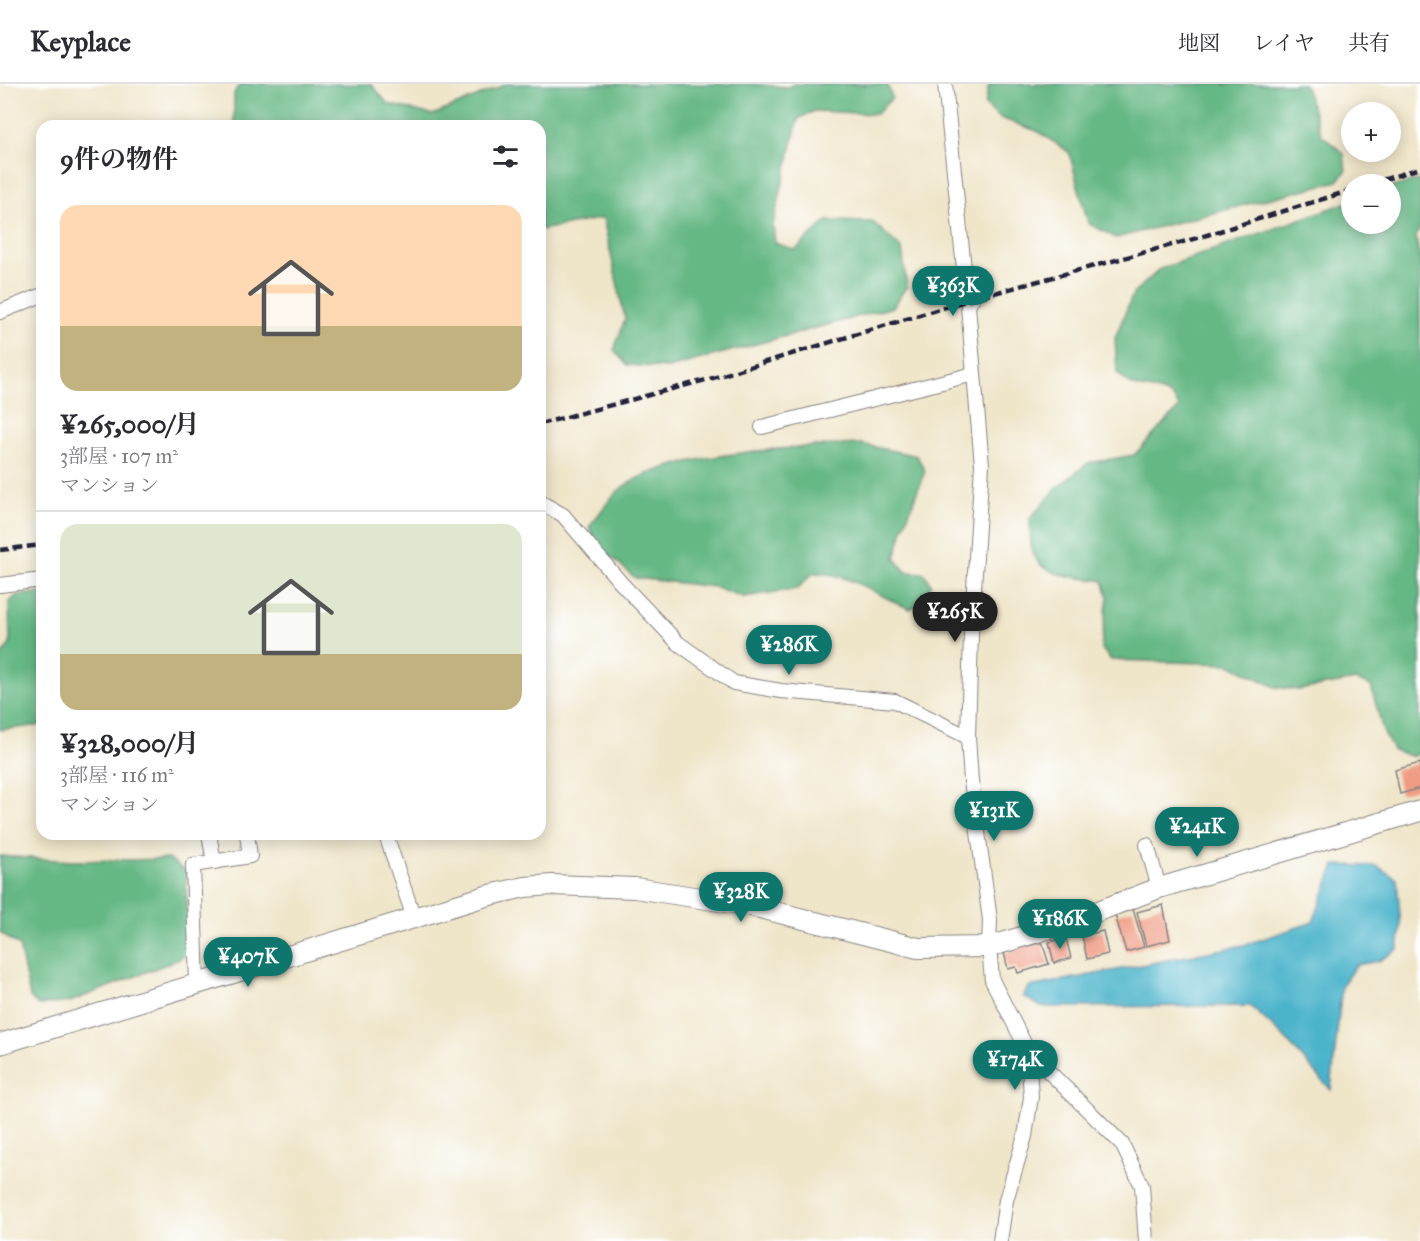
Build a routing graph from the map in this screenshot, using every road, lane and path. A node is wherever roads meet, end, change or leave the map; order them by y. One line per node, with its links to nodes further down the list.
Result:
1 (945, 84): 4 (street)
2 (36, 297): 3 (street)
3 (0, 312)
4 (974, 374): 5 (street); 9 (street)
5 (762, 427)
6 (546, 505): 9 (street)
7 (36, 581): 8 (street)
8 (0, 585)
9 (968, 737): 18 (street)
10 (1420, 811): 16 (street)
11 (211, 840): 15 (street)
12 (248, 840): 15 (street)
13 (388, 840): 17 (street)
14 (1147, 845): 16 (street)
15 (214, 862): 19 (street)
16 (1159, 888): 18 (street)
17 (414, 918): 18 (street); 19 (street)
18 (988, 947): 21 (street)
19 (197, 984): 20 (street)
20 (0, 1044)
21 (1028, 1051): 22 (street); 23 (street)
22 (1000, 1241)
23 (1146, 1241)

